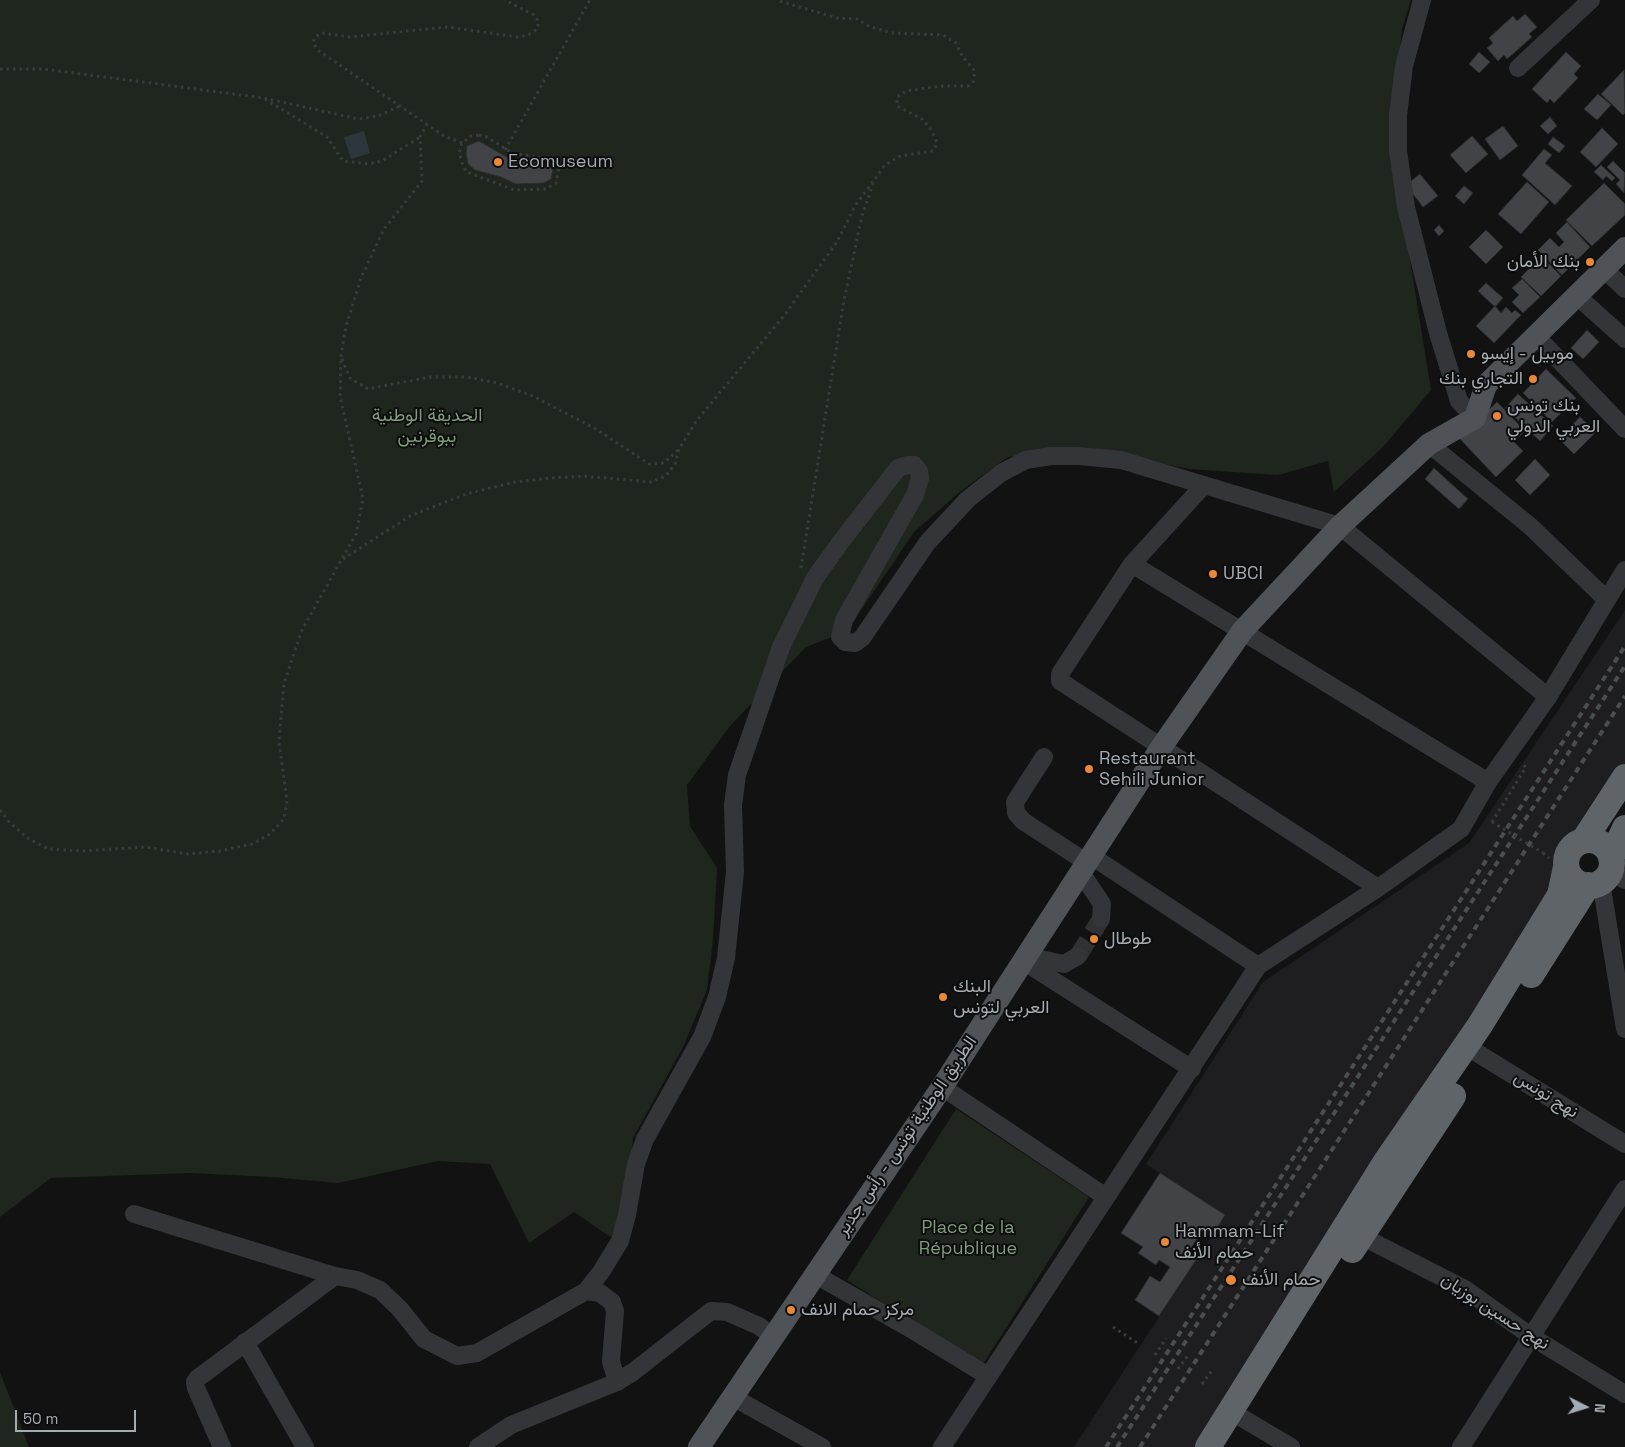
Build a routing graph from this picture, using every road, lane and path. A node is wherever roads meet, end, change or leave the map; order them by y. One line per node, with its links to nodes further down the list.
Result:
1 (506, 0): 9 (path)
2 (590, 0): 13 (path)
3 (776, 0): 14 (path)
4 (1422, 0): 22 (street)
5 (1591, 0): 6 (street)
6 (1518, 68)
7 (0, 69): 8 (path)
8 (264, 98): 9 (path); 11 (path)
9 (401, 106): 10 (path)
10 (427, 124): 11 (path); 12 (path)
11 (420, 137): 21 (path)
12 (462, 143): 13 (path); 13 (path)
13 (505, 150)
14 (874, 181): 25 (path); 31 (path)
15 (1625, 248): 16 (main road)
16 (1604, 269): 17 (street); 18 (main road)
17 (1625, 289)
18 (1577, 296): 19 (main road); 20 (street)
19 (1537, 337): 22 (main road); 23 (street)
20 (1625, 339)
21 (341, 356): 25 (path); 28 (path)
22 (1475, 418): 24 (main road, الطريق الوطنية تونس - رأس جدير)
23 (1625, 429)
24 (1429, 444): 27 (main road, الطريق الوطنية تونس - رأس جدير); 32 (street)
25 (679, 449): 28 (path)
26 (1204, 485): 27 (street); 29 (street); 63 (street)
27 (1340, 526): 33 (main road, الطريق الوطنية تونس - رأس جدير); 34 (street)
28 (343, 559): 40 (path)
29 (1132, 564): 33 (street); 35 (street)
30 (1625, 570): 32 (street)
31 (800, 572)
32 (1607, 600): 34 (street)
33 (1243, 630): 35 (main road, الطريق الوطنية تونس - رأس جدير); 39 (street)
34 (1548, 697): 39 (street)
35 (1162, 746): 44 (main road, الطريق الوطنية تونس - رأس جدير); 47 (street)
36 (1044, 757): 44 (street)
37 (1526, 767): 43 (path, bridge)
38 (1625, 777): 42 (highway)
39 (1488, 782): 47 (street)
40 (0, 810)
41 (1625, 828): 46 (highway)
42 (1584, 840): 45 (highway); 46 (highway)
43 (1543, 853)
44 (1086, 863): 48 (street); 50 (main road, الطريق الوطنية تونس - رأس جدير); 51 (street)
45 (1566, 867): 46 (highway); 53 (highway)
46 (1607, 875): 52 (street); 53 (highway)
47 (1378, 888): 51 (street)
48 (1101, 919)
49 (1078, 956): 50 (street)
50 (1025, 959): 54 (street); 55 (main road, الطريق الوطنية تونس - رأس جدير)
51 (1258, 966): 54 (street)
52 (1625, 1029)
53 (1473, 1050): 56 (street, نهج تونس); 60 (highway); 79 (highway)
54 (1192, 1069): 58 (street)
55 (942, 1087): 58 (street); 61 (main road, الطريق الوطنية تونس - رأس جدير)
56 (1625, 1144)
57 (1625, 1189): 66 (street)
58 (1106, 1197): 74 (street)
59 (134, 1214): 62 (street)
60 (1361, 1236): 66 (street, نهج حسين بوزيان); 79 (highway)
61 (814, 1274): 65 (main road, الطريق الوطنية تونس - رأس جدير); 74 (street)
62 (335, 1276): 63 (street); 68 (street)
63 (586, 1291): 75 (street)
64 (1113, 1327): 69 (path)
65 (772, 1336): 75 (street); 78 (main road, الطريق الوطنية تونس - رأس جدير)
66 (1532, 1337): 77 (street, نهج حسين بوزيان); 89 (street)
67 (1166, 1338): 70 (path)
68 (245, 1342): 80 (street); 81 (street)
69 (1139, 1344)
70 (1155, 1354)
71 (1189, 1354): 73 (path)
72 (1213, 1369): 76 (path)
73 (1178, 1370)
74 (988, 1376): 85 (street)
75 (616, 1382): 82 (street)
76 (1202, 1384)
77 (1625, 1394)
78 (732, 1396): 83 (main road, الطريق الوطنية تونس - رأس جدير); 84 (street)
79 (1238, 1417): 86 (highway); 87 (highway); 88 (street)
80 (222, 1447)
81 (305, 1447)
82 (478, 1447)
83 (699, 1447)
84 (822, 1447)
85 (942, 1447)
86 (1208, 1447)
87 (1228, 1447)
88 (1291, 1447)
89 (1461, 1447)

